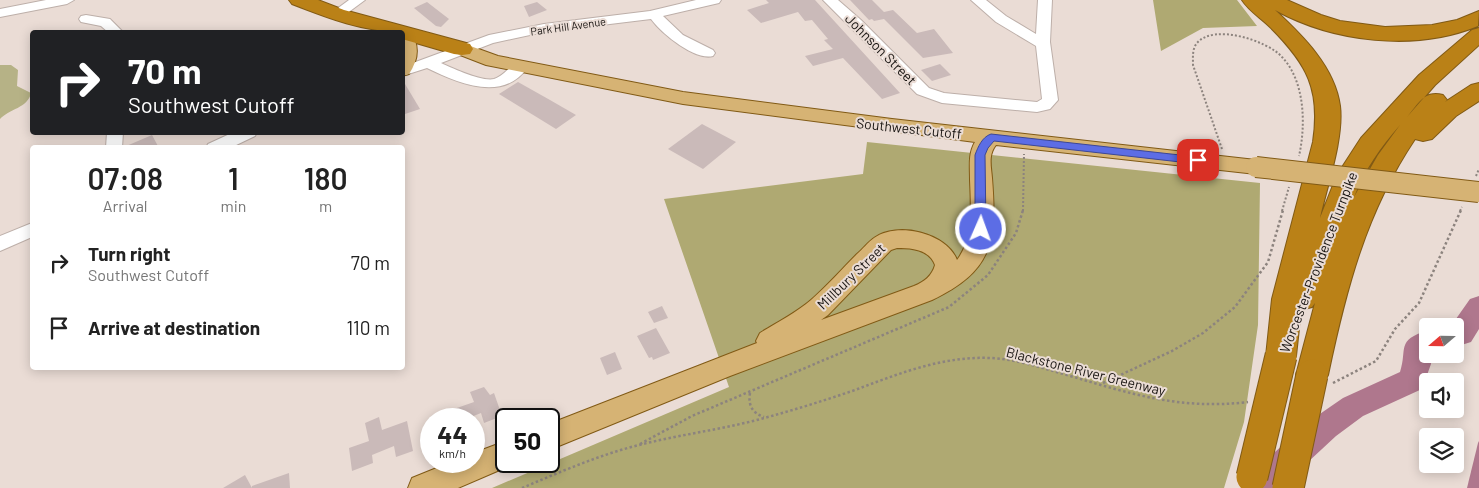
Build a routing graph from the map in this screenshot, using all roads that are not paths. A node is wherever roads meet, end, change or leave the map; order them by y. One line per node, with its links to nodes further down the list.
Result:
1 (67, 0): 10 (street)
2 (299, 0): 11 (highway, Southwest Cutoff)
3 (358, 0): 11 (street)
4 (714, 0): 12 (street, Park Hill Avenue)
5 (830, 0): 21 (street, Johnson Street)
6 (978, 0): 21 (street)
7 (1046, 0): 21 (street)
8 (1252, 0): 40 (highway)
9 (1272, 0): 13 (highway)
10 (0, 13)
11 (336, 14): 16 (highway, Southwest Cutoff)
12 (654, 14): 20 (street, Park Hill Avenue); 23 (street)
13 (1479, 17)
14 (86, 19): 15 (street)
15 (114, 30)
16 (392, 30)
17 (405, 34): 22 (highway, Southwest Cutoff)
18 (1479, 34): 40 (highway, Worcester-Providence Turnpike)
19 (405, 38): 26 (main road)
20 (482, 41): 22 (street)
21 (1043, 44)
22 (462, 49): 25 (street); 27 (main road, Southwest Cutoff); 30 (main road, Southwest Cutoff)
23 (708, 53)
24 (1479, 57): 34 (highway, Worcester-Providence Turnpike)
25 (428, 62): 27 (street); 28 (street)
26 (405, 64)
27 (520, 67): 30 (main road, Southwest Cutoff)
28 (405, 70)
29 (1479, 90): 34 (highway)
30 (718, 95): 32 (main road, Southwest Cutoff); 35 (main road, Southwest Cutoff)
31 (242, 135): 33 (street)
32 (991, 137): 35 (main road, Southwest Cutoff); 39 (main road, Millbury Street)
33 (221, 145)
34 (1397, 145): 46 (highway, Worcester-Providence Turnpike, bridge)
35 (1257, 161): 36 (main road, Southwest Cutoff, bridge)
36 (1474, 188)
37 (30, 231): 38 (street)
38 (0, 244)
39 (923, 294): 41 (main road, Millbury Street); 41 (main road, Millbury Street)
40 (1281, 356): 44 (highway, Worcester-Providence Turnpike, bridge)
41 (720, 368): 42 (main road, Millbury Street)
42 (560, 433)
43 (495, 459): 45 (main road)
44 (1251, 483)
45 (423, 488)
46 (1288, 488)

